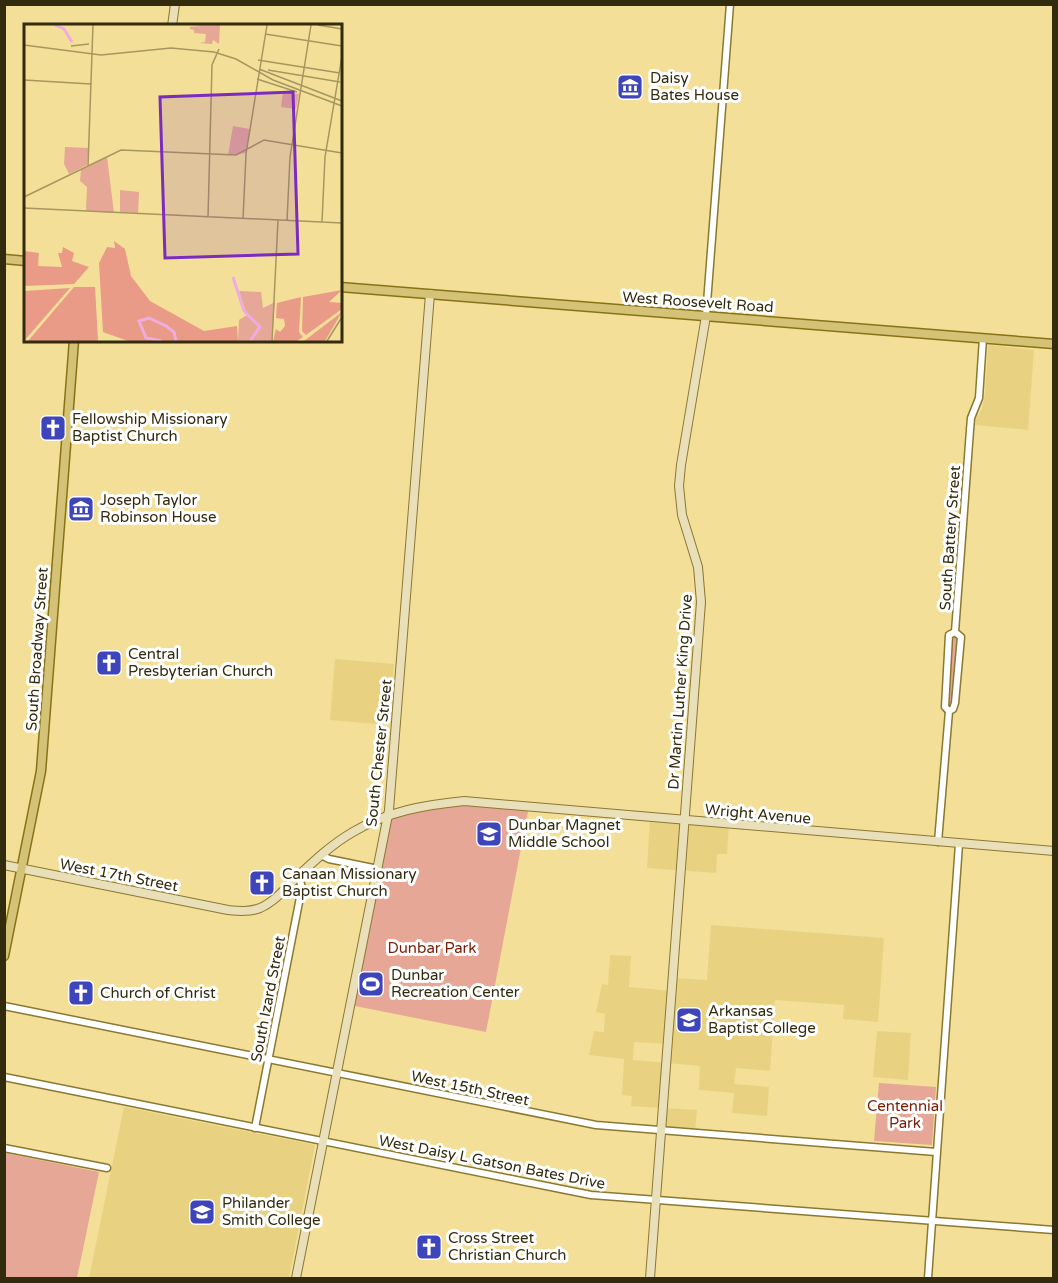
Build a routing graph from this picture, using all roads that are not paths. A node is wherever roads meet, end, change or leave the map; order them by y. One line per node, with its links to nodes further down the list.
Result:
1 (174, 4): 3 (main road)
2 (730, 4): 8 (street, Dr Martin Luther King Drive)
3 (172, 24)
4 (4, 259): 5 (main road)
5 (24, 261)
6 (342, 286): 7 (main road, West Roosevelt Road)
7 (430, 294): 8 (main road, West Roosevelt Road); 14 (main road, South Chester Street)
8 (706, 316): 9 (main road, West Roosevelt Road); 15 (main road, Dr Martin Luther King Drive)
9 (983, 338): 11 (main road, West Roosevelt Road); 12 (street, South Battery Street)
10 (74, 342): 21 (main road, South Broadway Street)
11 (1053, 344)
12 (955, 632): 13 (street); 13 (street, South Battery Street)
13 (949, 711): 16 (street, South Battery Street)
14 (388, 815): 15 (main road, Wright Avenue); 19 (main road, Wright Avenue); 22 (main road, South Chester Street)
15 (686, 821): 16 (main road, Wright Avenue); 30 (main road, Dr Martin Luther King Drive)
16 (938, 842): 17 (main road, Wright Avenue)
17 (959, 844): 18 (main road, Wright Avenue); 33 (street)
18 (1053, 851)
19 (321, 855): 22 (street); 23 (main road, West 17th Street)
20 (4, 865): 21 (main road, West 17th Street)
21 (22, 869): 23 (main road, West 17th Street); 24 (main road, South Broadway Street)
22 (378, 869): 27 (main road, South Chester Street)
23 (298, 876): 26 (street, South Izard Street)
24 (4, 956)
25 (4, 1006): 26 (street, West 15th Street)
26 (269, 1059): 27 (street, West 15th Street); 29 (street, South Izard Street)
27 (337, 1073): 30 (street, West 15th Street); 31 (main road, South Chester Street)
28 (4, 1077): 29 (street, West Daisy L Gatson Bates Drive)
29 (255, 1128): 31 (street, West Daisy L Gatson Bates Drive)
30 (661, 1130): 33 (street, West 15th Street); 35 (main road, Dr Martin Luther King Drive)
31 (323, 1141): 35 (street, West Daisy L Gatson Bates Drive); 38 (main road, South Chester Street)
32 (4, 1148): 34 (street)
33 (936, 1152): 36 (street)
34 (106, 1168)
35 (656, 1200): 36 (street, West Daisy L Gatson Bates Drive); 39 (main road, Dr Martin Luther King Drive)
36 (931, 1221): 37 (street, West Daisy L Gatson Bates Drive); 40 (street)
37 (1053, 1230)
38 (296, 1278)
39 (650, 1278)
40 (928, 1278)

